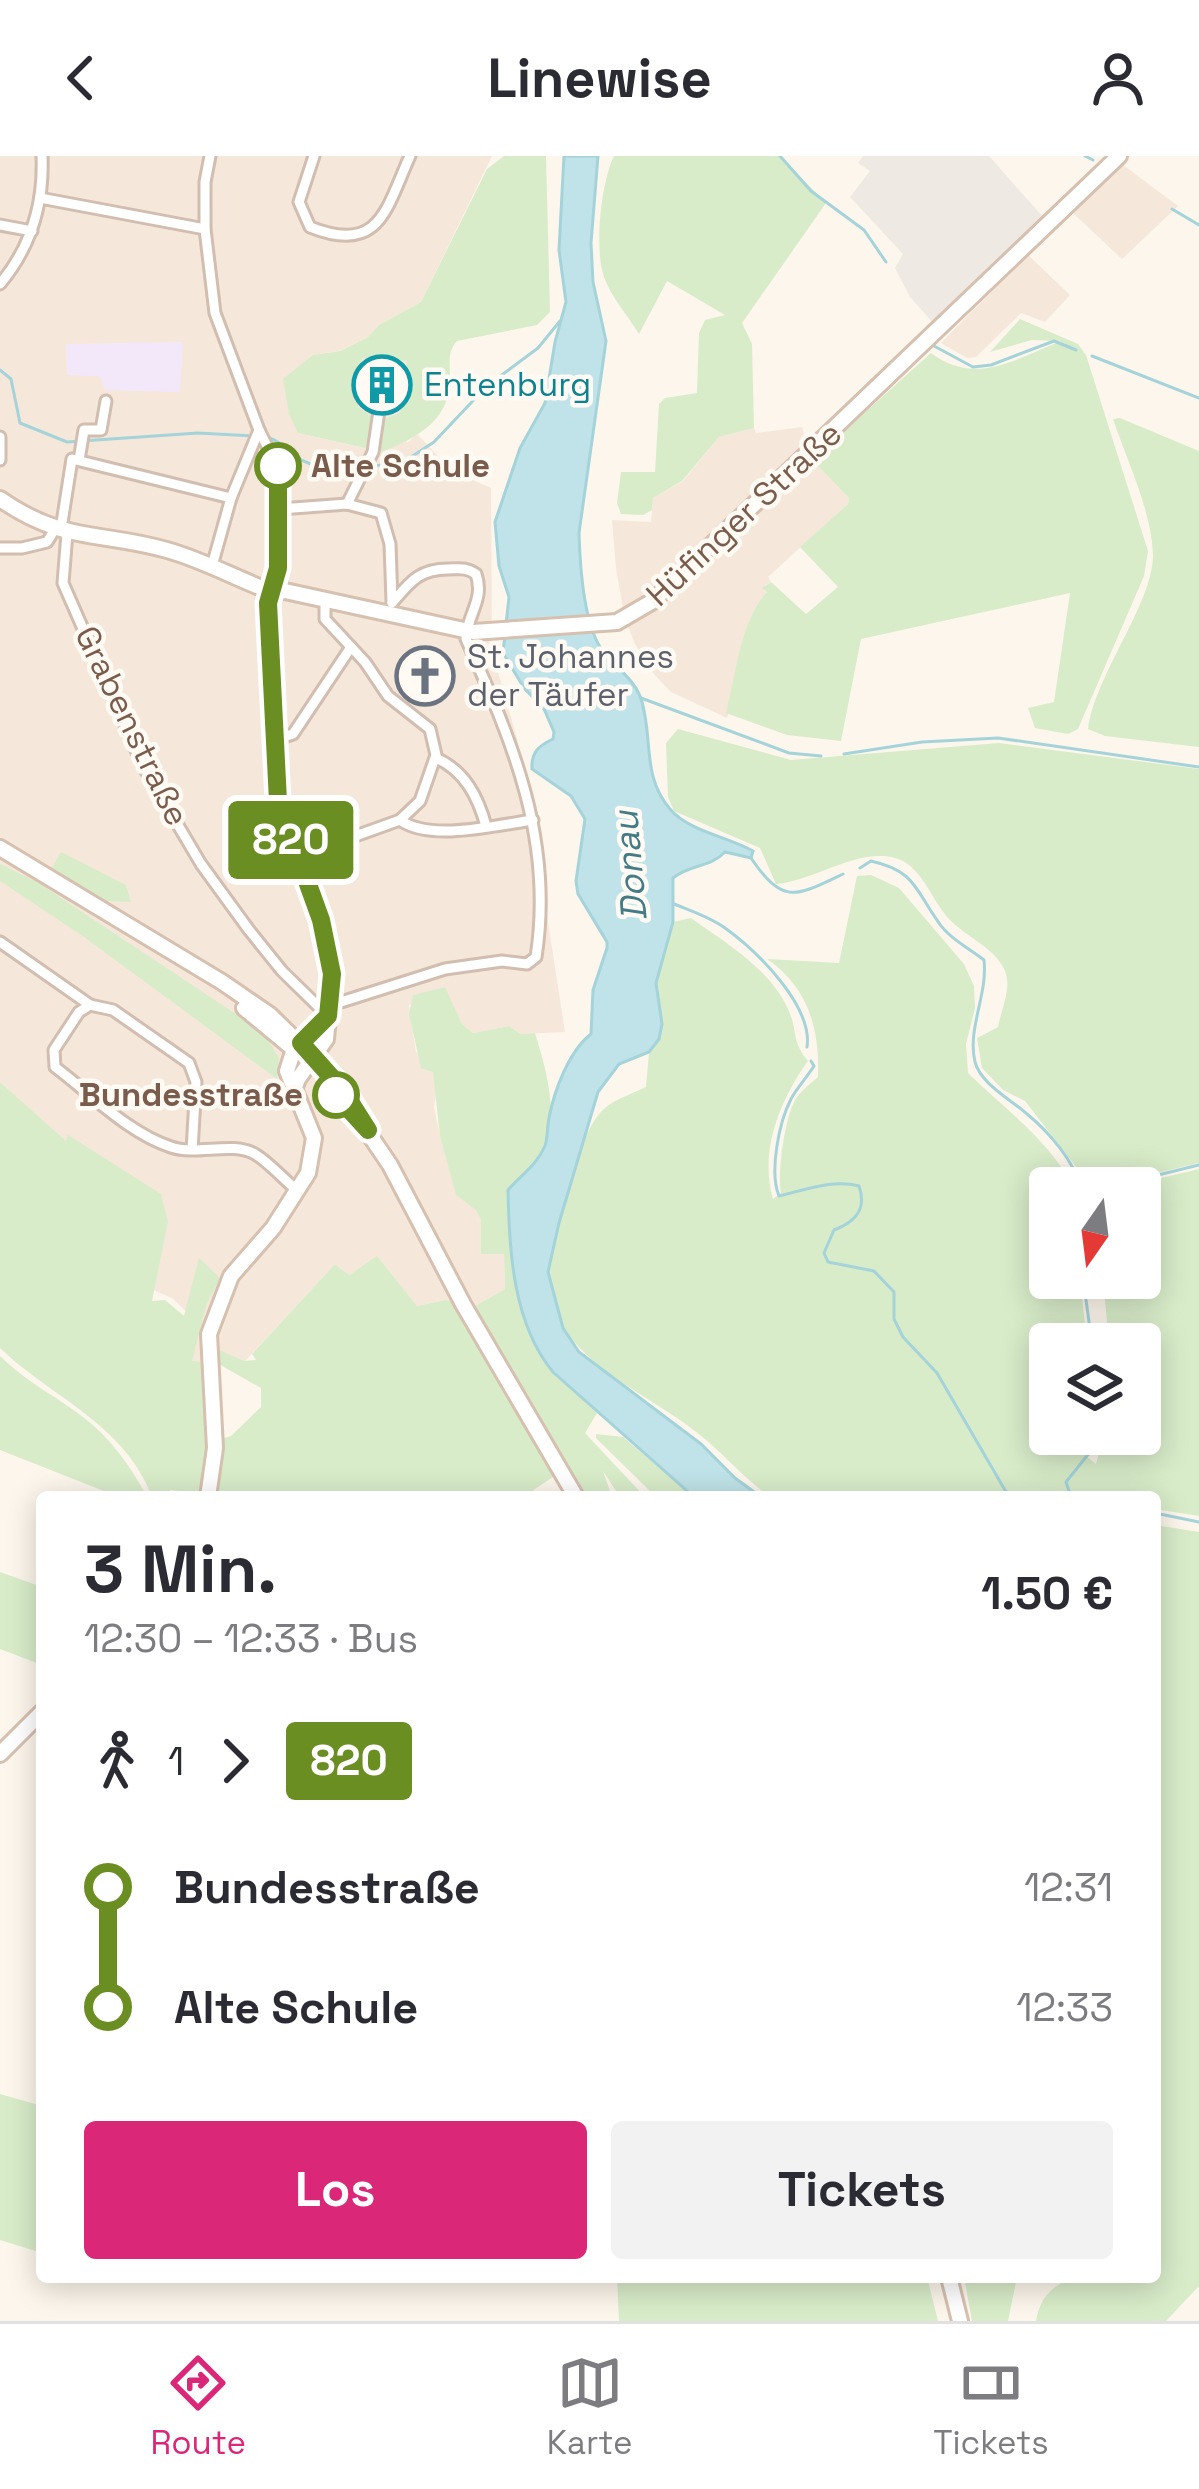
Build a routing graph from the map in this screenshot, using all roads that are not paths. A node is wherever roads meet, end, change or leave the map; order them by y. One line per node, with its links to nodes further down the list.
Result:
1 (42, 156): 6 (street)
2 (210, 156): 8 (street)
3 (314, 156): 4 (street)
4 (410, 156)
5 (1119, 156): 27 (street, Hüfinger Straße)
6 (40, 198): 8 (street); 9 (street)
7 (0, 225): 9 (street)
8 (205, 229): 13 (street)
9 (32, 231): 10 (street)
10 (0, 284)
11 (106, 401): 15 (street, Grabenstraße)
12 (380, 404): 19 (street)
13 (260, 430): 17 (street); 20 (street)
14 (0, 437): 16 (street)
15 (80, 448): 17 (street); 21 (street, Grabenstraße)
16 (0, 460)
17 (231, 498): 23 (street)
18 (0, 500): 21 (street, Hüfinger Straße)
19 (347, 504): 20 (street); 26 (street)
20 (280, 509): 24 (street)
21 (61, 531): 22 (street); 23 (street, Hüfinger Straße); 40 (street, Grabenstraße)
22 (0, 548)
23 (211, 568): 24 (street, Hüfinger Straße)
24 (272, 592): 25 (street, Hüfinger Straße); 29 (street)
25 (325, 601): 26 (street, Hüfinger Straße); 28 (street)
26 (393, 610): 27 (street, Hüfinger Straße); 27 (street)
27 (470, 632): 32 (street)
28 (351, 647): 29 (street); 30 (street)
29 (274, 740): 35 (street)
30 (436, 758): 31 (street); 33 (street)
31 (400, 820): 33 (street); 35 (street)
32 (532, 820): 33 (street); 40 (street)
33 (486, 826)
34 (0, 848): 37 (street)
35 (298, 857): 40 (street)
36 (0, 858): 37 (street)
37 (74, 894): 41 (street)
38 (0, 942): 39 (street)
39 (90, 1005): 44 (street); 44 (street)
40 (330, 1008): 41 (street); 42 (street)
41 (298, 1047): 42 (street); 43 (street)
42 (312, 1061): 43 (street); 47 (street)
43 (293, 1092): 45 (street)
44 (192, 1150): 45 (street)
45 (299, 1192): 46 (street)
46 (209, 1491)
47 (573, 1491)
48 (36, 1718): 49 (street)
49 (0, 1754)
50 (950, 2283): 51 (street)
51 (960, 2321)

